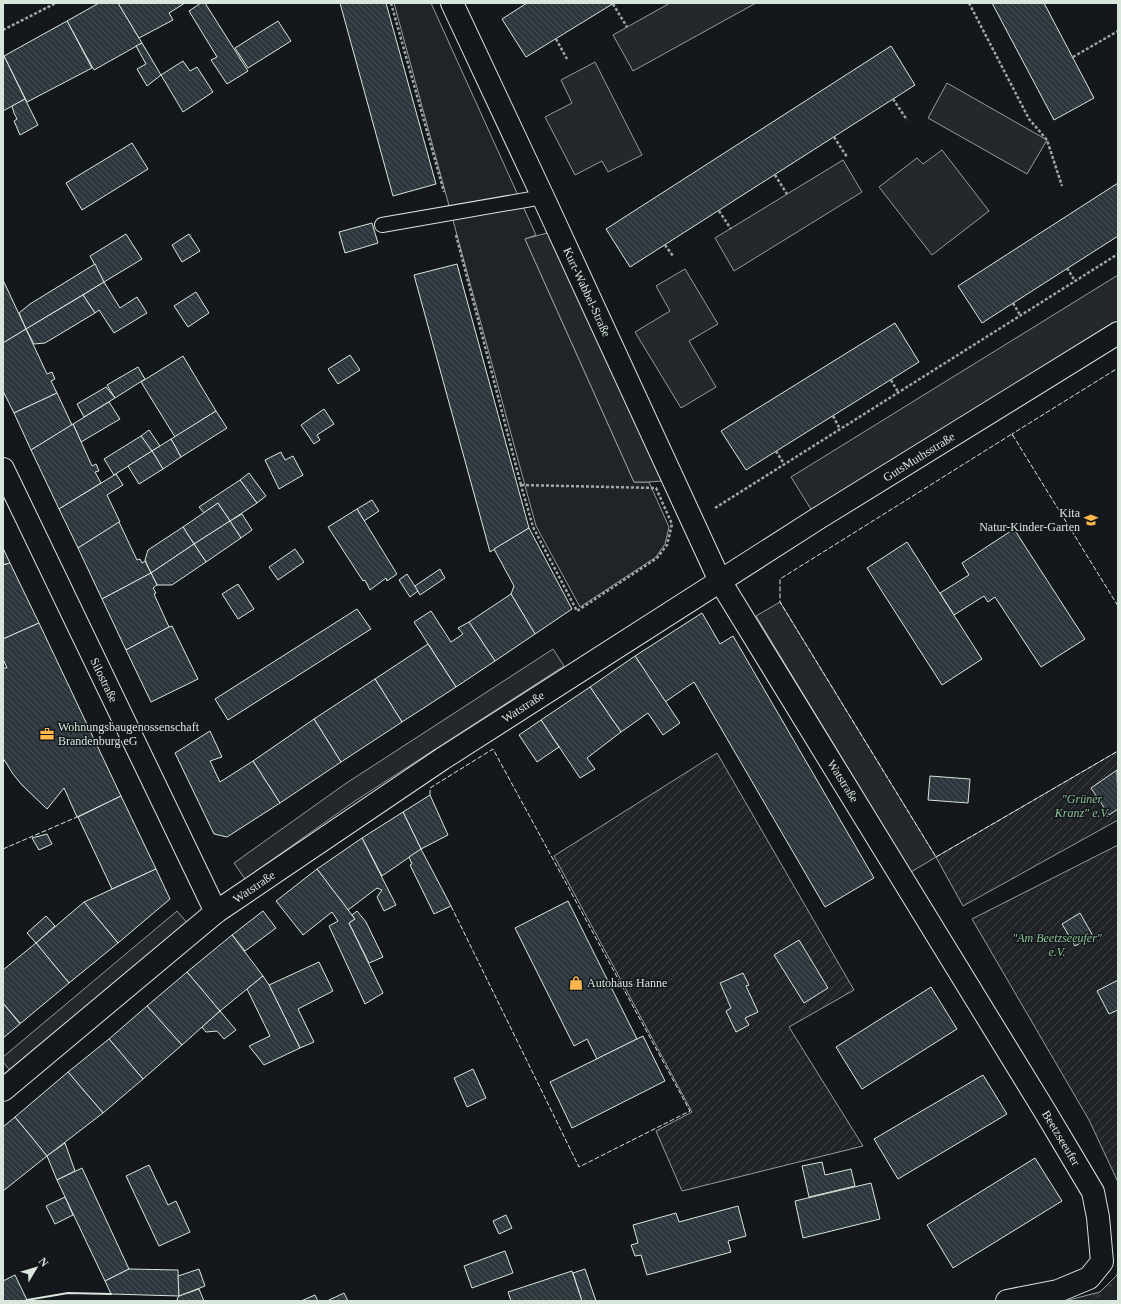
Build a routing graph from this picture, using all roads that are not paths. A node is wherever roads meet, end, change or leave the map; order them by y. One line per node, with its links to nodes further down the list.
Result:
1 (452, 3): 2 (street, Kurt-Wabbel-Straße)
2 (543, 197): 3 (lane); 6 (street, Kurt-Wabbel-Straße)
3 (382, 225)
4 (1118, 333): 6 (street, GutsMuthsstraße)
5 (3, 469): 7 (street, Silostraße)
6 (720, 581): 7 (street, Watstraße); 8 (street, Watstraße)
7 (216, 912): 9 (street, Watstraße)
8 (936, 934): 10 (street, Beetzseeufer)
9 (3, 1090)
10 (1007, 1301)

